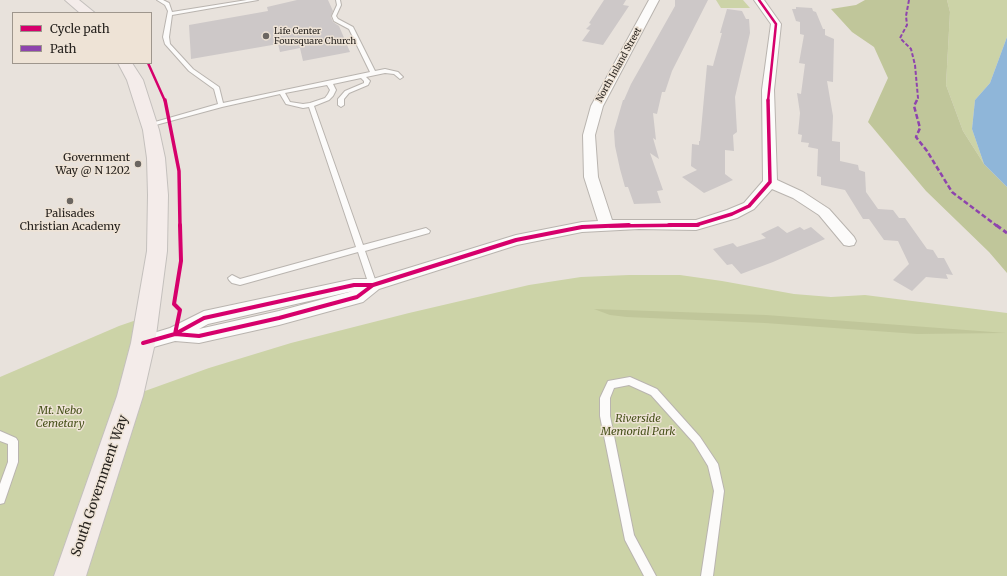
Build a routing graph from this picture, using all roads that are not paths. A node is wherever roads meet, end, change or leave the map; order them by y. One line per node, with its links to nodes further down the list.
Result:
1 (71, 0): 7 (main road)
2 (159, 0): 8 (lane)
3 (256, 0): 8 (lane)
4 (338, 0): 10 (lane)
5 (654, 0): 20 (street, North Inland Street)
6 (759, 0): 19 (street)
7 (87, 12)
8 (169, 14): 15 (lane)
9 (127, 64): 18 (main road, South Government Way)
10 (374, 74): 11 (lane); 12 (lane)
11 (363, 76): 13 (lane); 17 (lane)
12 (400, 77)
13 (330, 84): 14 (lane); 16 (lane)
14 (282, 93): 15 (lane); 16 (lane)
15 (221, 105): 18 (lane)
16 (311, 105): 23 (lane)
17 (341, 105)
18 (150, 125): 26 (main road, South Government Way)
19 (770, 182): 20 (street); 22 (street)
20 (607, 226): 25 (street)
21 (426, 231): 23 (lane)
22 (849, 241)
23 (361, 250): 24 (lane); 25 (lane)
24 (232, 278)
25 (374, 285): 26 (street)
26 (143, 343): 29 (main road, South Government Way)
27 (0, 436): 28 (lane)
28 (0, 499)
29 (70, 576)
30 (650, 576): 31 (lane)
31 (706, 576)

